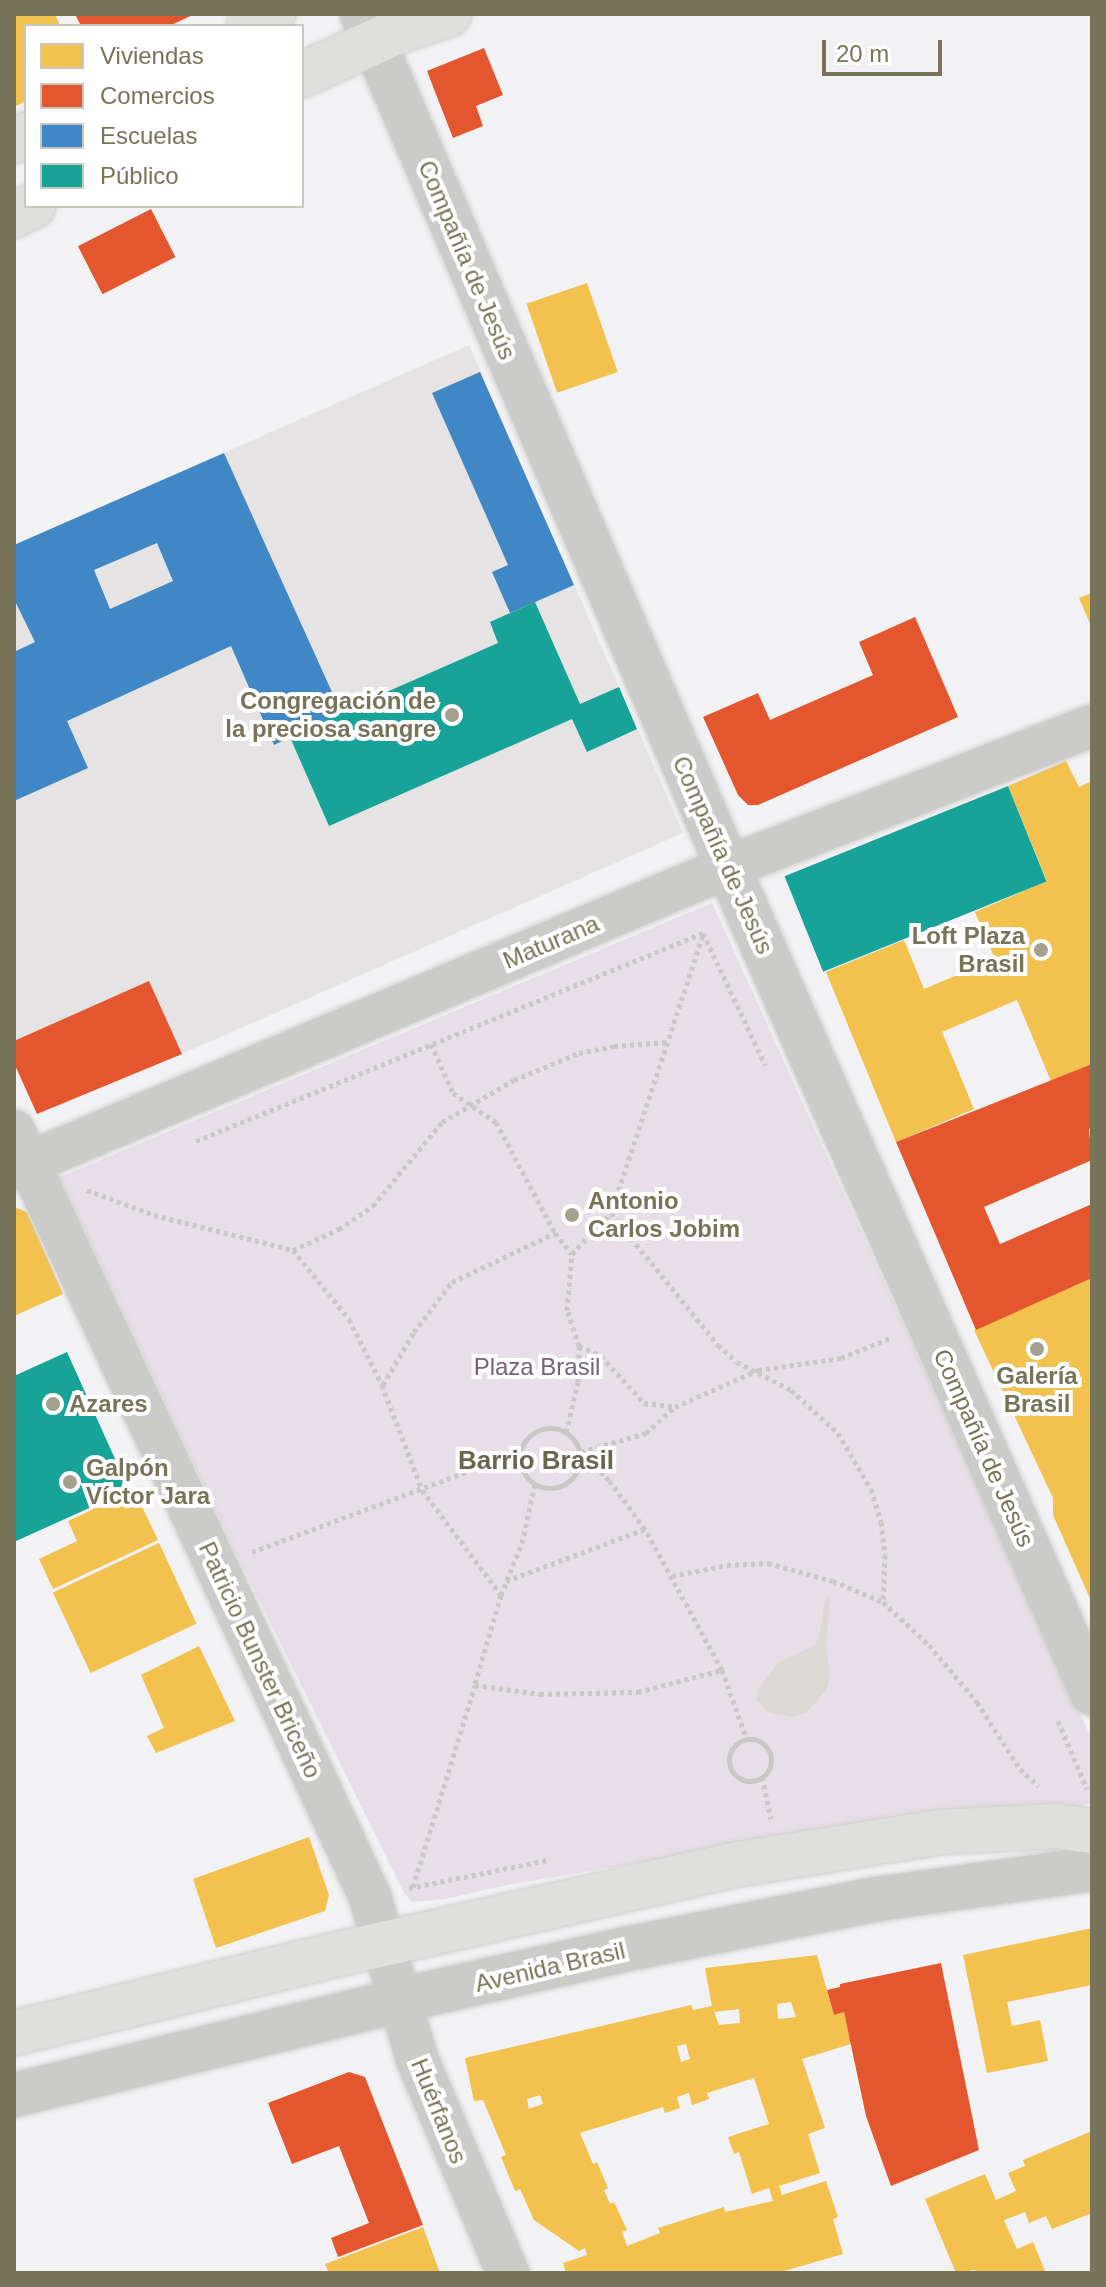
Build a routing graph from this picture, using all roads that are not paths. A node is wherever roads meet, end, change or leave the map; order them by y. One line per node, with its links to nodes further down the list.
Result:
1 (273, 14): 3 (main road)
2 (449, 14): 4 (main road)
3 (253, 24)
4 (368, 28): 5 (main road); 7 (street, Compañía de Jesús)
5 (304, 74)
6 (1092, 726): 7 (street, Maturana)
7 (728, 867): 8 (street, Maturana); 9 (street, Compañía de Jesús)
8 (19, 1154): 12 (street, Patricio Bunster Briceño)
9 (1073, 1702)
10 (1092, 1831): 12 (main road)
11 (1092, 1869): 13 (street, Avenida Brasil)
12 (384, 1943): 13 (street, Huérfanos); 14 (main road)
13 (401, 2000): 15 (street, Avenida Brasil); 16 (street, Huérfanos)
14 (14, 2033)
15 (14, 2095)
16 (508, 2273)

